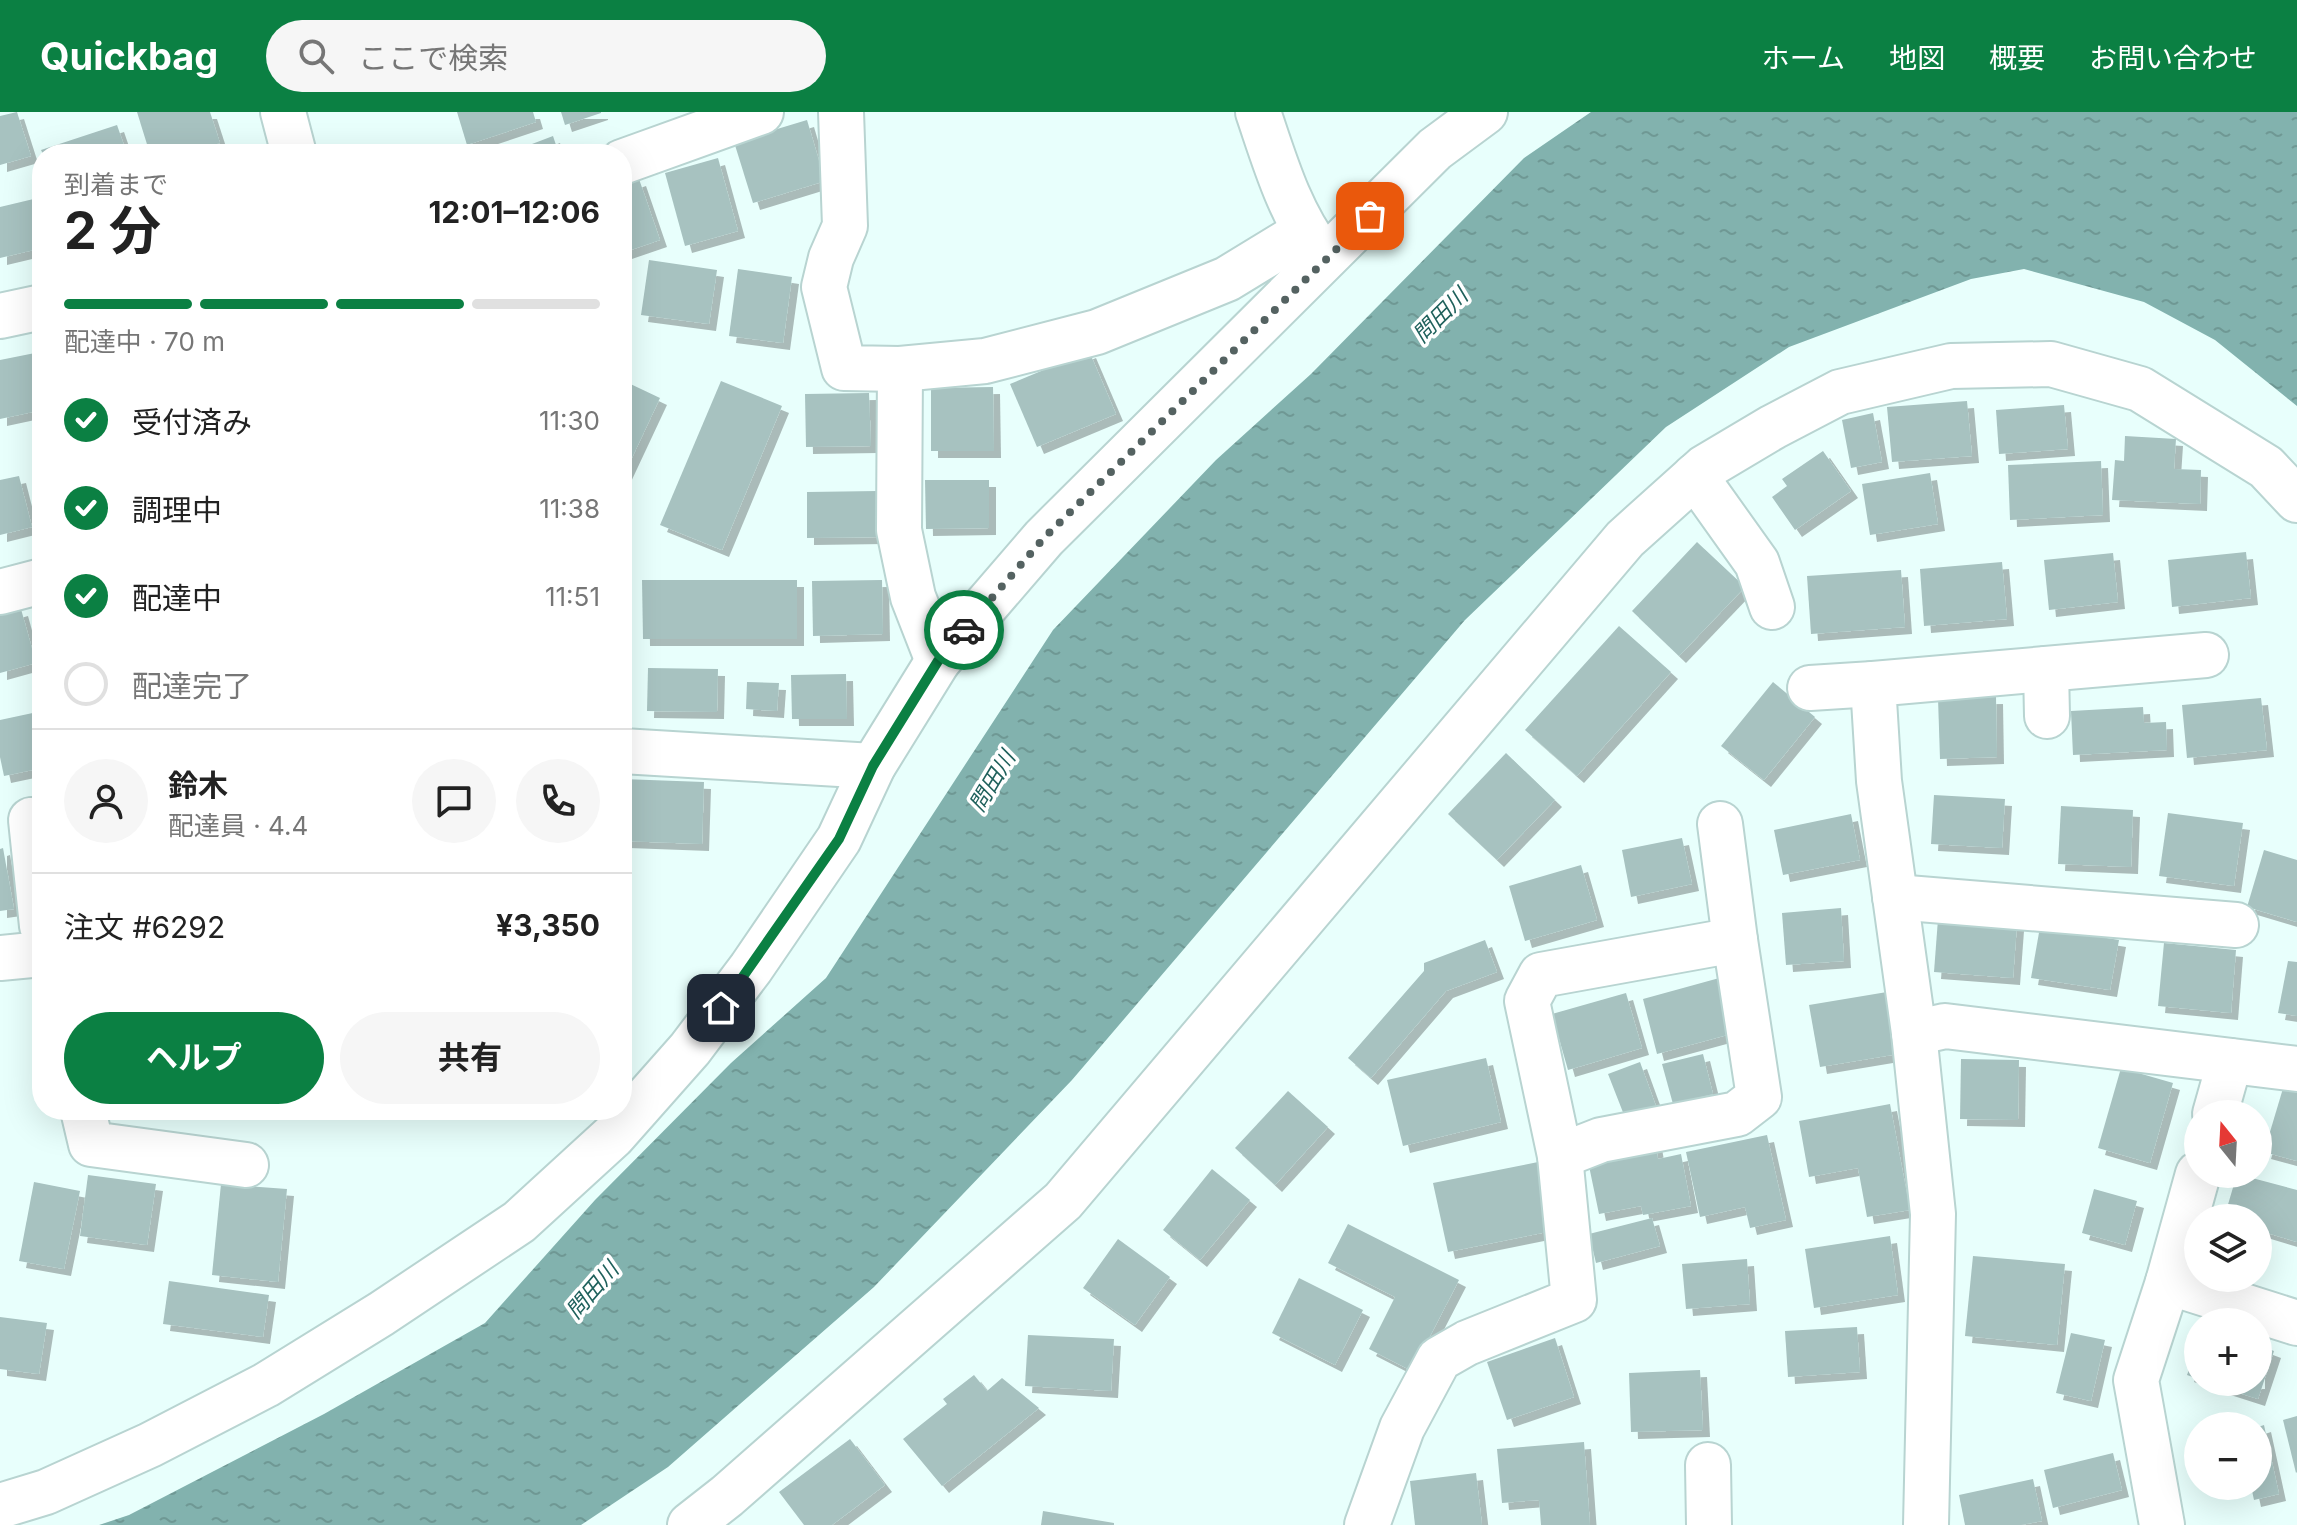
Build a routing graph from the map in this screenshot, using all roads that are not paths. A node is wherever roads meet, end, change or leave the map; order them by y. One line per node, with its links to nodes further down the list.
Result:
1 (283, 112): 6 (street)
2 (841, 112): 11 (street)
3 (1258, 112): 8 (street)
4 (1485, 112): 8 (street)
5 (749, 114): 7 (street)
6 (291, 144)
7 (632, 158)
8 (1315, 246): 11 (street); 18 (street)
9 (32, 309): 10 (street)
10 (0, 316)
11 (900, 369): 18 (street)
12 (1695, 476): 13 (street); 16 (street); 47 (street)
13 (2297, 500)
14 (32, 584): 15 (street)
15 (0, 592)
16 (1772, 607)
17 (2206, 655): 19 (street)
18 (938, 661): 24 (street)
19 (2046, 669): 20 (street); 22 (street)
20 (1873, 684): 21 (street); 28 (street)
21 (1810, 688)
22 (2047, 716)
23 (632, 752): 24 (street)
24 (873, 766): 37 (street)
25 (24, 821): 27 (street)
26 (1720, 824): 30 (street)
27 (32, 868)
28 (1895, 897): 29 (street); 33 (street)
29 (2236, 925)
30 (1735, 940): 40 (street); 40 (street)
31 (32, 955): 32 (street)
32 (0, 958)
33 (1914, 1033): 34 (street); 50 (street)
34 (2230, 1061): 35 (street); 36 (street)
35 (2297, 1069)
36 (2219, 1100)
37 (632, 1115)
38 (85, 1120): 41 (street)
39 (627, 1120): 46 (street)
40 (1560, 1156): 48 (street)
41 (246, 1165)
42 (2194, 1188): 43 (street)
43 (2168, 1282): 44 (street); 51 (street)
44 (2297, 1323)
45 (1708, 1465): 49 (street)
46 (0, 1506)
47 (690, 1525)
48 (1367, 1525)
49 (1709, 1525)
50 (1926, 1525)
51 (2162, 1525)

